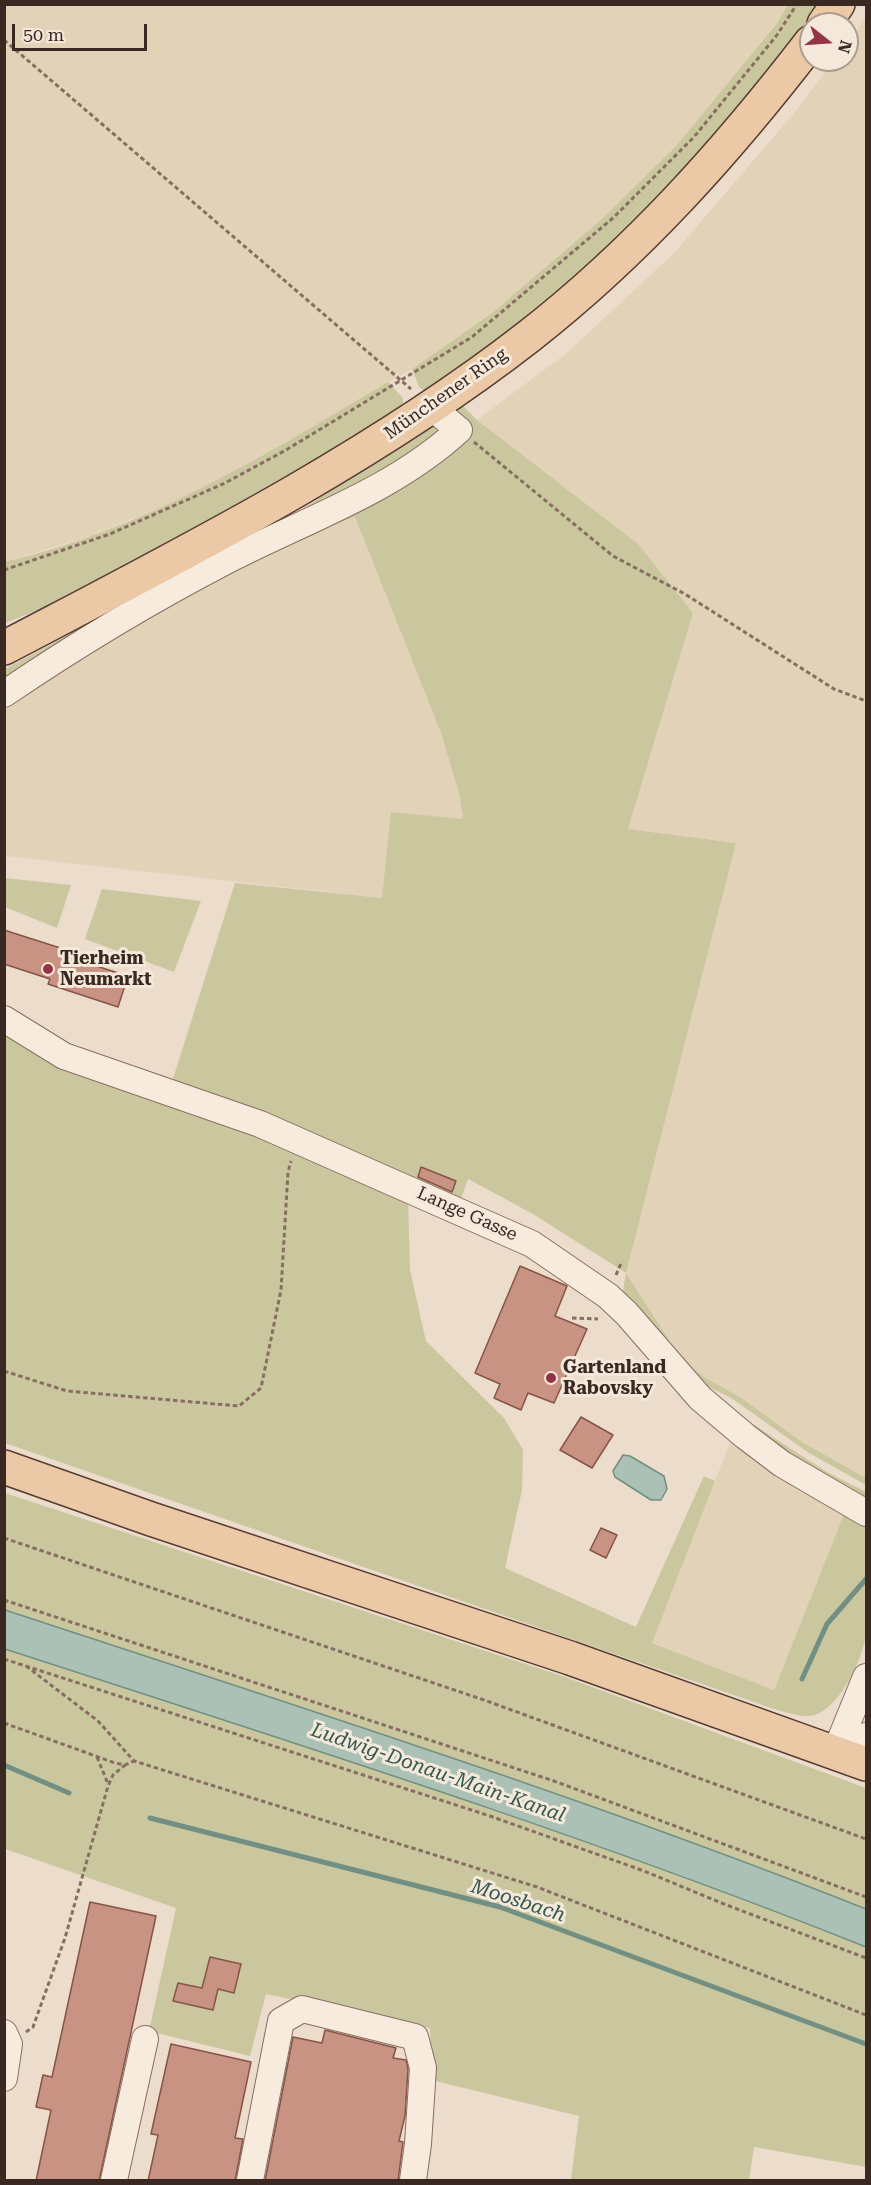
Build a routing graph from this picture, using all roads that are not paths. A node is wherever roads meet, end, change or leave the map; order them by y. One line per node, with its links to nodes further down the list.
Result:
1 (799, 57): 2 (main road, Münchener Ring)
2 (430, 406): 3 (main road, Münchener Ring); 4 (street)
3 (4, 648)
4 (4, 694)
5 (4, 1019): 7 (street, Lange Gasse)
6 (4, 1467): 9 (main road)
7 (867, 1513)
8 (867, 1677): 9 (street)
9 (857, 1753)
10 (7, 2038): 12 (street)
11 (145, 2039): 13 (street)
12 (4, 2078)
13 (114, 2181)
14 (250, 2181): 15 (street)
15 (413, 2181)

